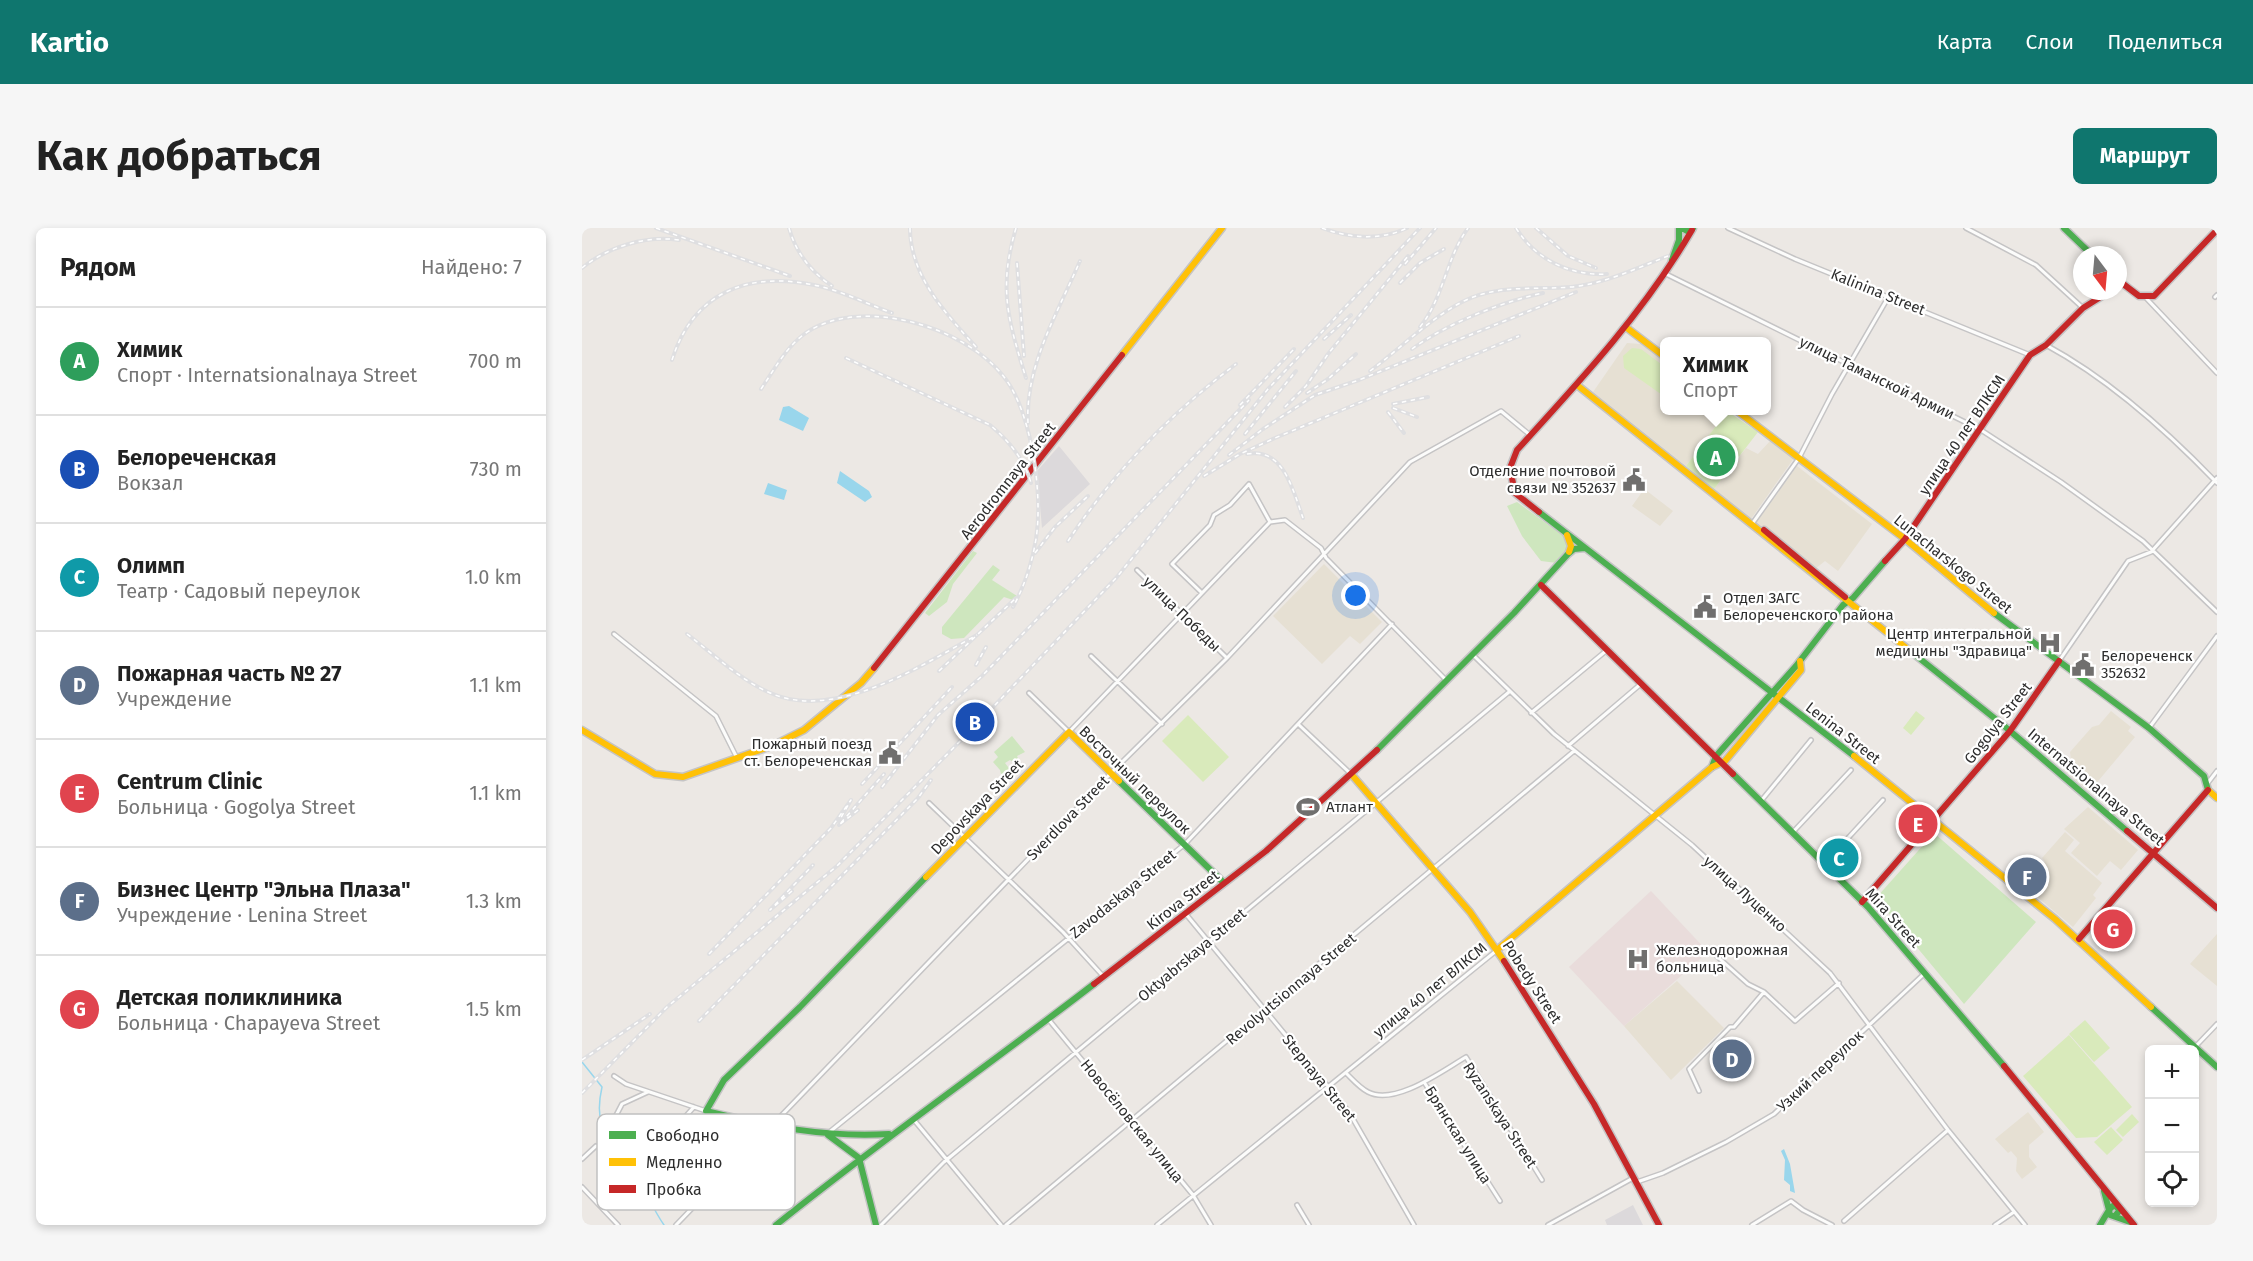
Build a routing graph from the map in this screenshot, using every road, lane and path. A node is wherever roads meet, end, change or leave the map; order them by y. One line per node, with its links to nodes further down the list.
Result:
1 (1222, 228): 68 (street, Aerodromnaya Street)
2 (1680, 228): 6 (street); 9 (street)
3 (1728, 228): 11 (street, Kalinina Street)
4 (1968, 228): 14 (street)
5 (2064, 228): 8 (street)
6 (1692, 229): 9 (street)
7 (2217, 230): 12 (street)
8 (2083, 246)
9 (1666, 274): 15 (street, Lenina Street); 19 (street, улица Таманской Армии)
10 (2127, 288): 12 (street)
11 (1889, 296): 18 (street, Kalinina Street); 19 (street)
12 (2147, 299): 20 (street)
13 (2095, 300): 14 (street, улица 40 лет ВЛКСМ)
14 (2083, 308): 16 (street, улица 40 лет ВЛКСМ)
15 (1627, 328): 17 (street); 21 (street, Lenina Street)
16 (2046, 345): 18 (street, улица 40 лет ВЛКСМ); 26 (street)
17 (1660, 353)
18 (2030, 355): 23 (street, улица 40 лет ВЛКСМ)
19 (1850, 363): 23 (street, улица Таманской Армии); 25 (street)
20 (2217, 373)
21 (1577, 384): 24 (street, Lenina Street); 28 (street, Internatsionalnaya Street)
22 (1741, 415): 25 (street, Lunacharskogo Street)
23 (1981, 430): 30 (street, улица 40 лет ВЛКСМ); 32 (street, улица Таманской Армии)
24 (1530, 435): 29 (street, Lenina Street); 33 (street, Sverdlova Street)
25 (1799, 458): 28 (street); 30 (street, Lunacharskogo Street)
26 (2216, 480): 32 (street, Gogolya Street)
27 (1270, 522): 33 (street); 37 (street, Depovskaya Street); 37 (street)
28 (1753, 523): 38 (street, Internatsionalnaya Street)
29 (1566, 532): 31 (street, Lenina Street); 34 (street)
30 (1905, 540): 38 (street, улица 40 лет ВЛКСМ); 49 (street, Lunacharskogo Street)
31 (1587, 549): 34 (street); 54 (street, Lenina Street)
32 (2151, 552): 39 (street, улица Таманской Армии); 49 (street, Gogolya Street)
33 (1324, 554): 41 (street); 47 (street, Sverdlova Street)
34 (1568, 554): 36 (street, Kirova Street)
35 (1137, 570): 40 (street, улица Победы)
36 (1540, 585): 44 (street, Mira Street); 45 (street, Kirova Street)
37 (1202, 593): 40 (street, Depovskaya Street)
38 (1847, 599): 48 (street, улица 40 лет ВЛКСМ); 62 (street, Internatsionalnaya Street)
39 (2217, 612)
40 (1183, 613): 47 (street, улица Победы); 51 (street, Depovskaya Street)
41 (1392, 624): 50 (street); 59 (street, Zavodaskaya Street)
42 (614, 634): 68 (street)
43 (2217, 636): 60 (street)
44 (1607, 650): 52 (street, Mira Street); 57 (street)
45 (1472, 654): 50 (street, Kirova Street); 53 (street, улица Луценко)
46 (1091, 656): 51 (street)
47 (1227, 658): 58 (street, Sverdlova Street)
48 (1800, 661): 54 (street, улица 40 лет ВЛКСМ); 56 (street, улица 40 лет ВЛКСМ)
49 (2059, 661): 60 (street, Lunacharskogo Street); 62 (street, Gogolya Street)
50 (1446, 680): 74 (street, Kirova Street)
51 (1117, 681): 58 (street); 63 (street, Depovskaya Street)
52 (1642, 683): 65 (street); 67 (street, Mira Street)
53 (1509, 692): 57 (street, улица Луценко); 79 (street, Oktyabrskaya Street)
54 (1772, 692): 56 (street, Lenina Street); 67 (street, улица 40 лет ВЛКСМ)
55 (1029, 693): 63 (street, Восточный переулок)
56 (1779, 698): 69 (street, улица 40 лет ВЛКСМ); 82 (street, Lenina Street)
57 (1531, 713): 65 (street, улица Луценко)
58 (1162, 724): 73 (street, Sverdlova Street)
59 (1298, 724): 74 (street); 85 (street, Zavodaskaya Street)
60 (2149, 728): 75 (street, Lunacharskogo Street)
61 (582, 730): 68 (street, Aerodromnaya Street)
62 (2010, 731): 82 (street, Gogolya Street); 86 (street, Internatsionalnaya Street)
63 (1069, 732): 73 (street, Восточный переулок); 84 (street, Depovskaya Street)
64 (1811, 740): 78 (street)
65 (1568, 746): 66 (street, улица Луценко)
66 (1574, 751): 81 (street, улица Луценко); 88 (street, Revolyutsionnaya Street)
67 (1716, 756): 69 (street, Mira Street); 70 (street, улица 40 лет ВЛКСМ)
68 (737, 758)
69 (1722, 763): 70 (street, улица 40 лет ВЛКСМ); 78 (street, Mira Street)
70 (1712, 767): 81 (street, улица 40 лет ВЛКСМ)
71 (1851, 770): 83 (street)
72 (2217, 771): 75 (street)
73 (1111, 773): 85 (street, Восточный переулок); 89 (street, Sverdlova Street)
74 (1352, 775): 79 (street, Pobedy Street); 90 (street, Kirova Street)
75 (2208, 787): 76 (street, Lunacharskogo Street); 86 (street)
76 (2217, 798)
77 (1883, 800): 87 (street)
78 (1761, 801): 83 (street, Mira Street)
79 (1376, 802): 88 (street, Pobedy Street); 96 (street, Oktyabrskaya Street)
80 (928, 803): 84 (street)
81 (1658, 817): 97 (street, улица 40 лет ВЛКСМ); 101 (street, улица Луценко)
82 (1934, 820): 91 (street, Gogolya Street); 95 (street, Lenina Street)
83 (1793, 832): 87 (street, Mira Street)
84 (964, 838): 89 (street); 119 (street, Depovskaya Street)
85 (1185, 844): 90 (street, Восточный переулок); 94 (street, Zavodaskaya Street)
86 (2154, 852): 92 (street, Internatsionalnaya Street); 95 (street)
87 (1825, 863): 91 (street, Mira Street)
88 (1433, 871): 97 (street, Pobedy Street); 103 (street, Revolyutsionnaya Street)
89 (1008, 880): 94 (street); 123 (street, Sverdlova Street)
90 (1224, 884): 93 (street, Kirova Street)
91 (1862, 902): 99 (street, Mira Street)
92 (2217, 908)
93 (1185, 914): 96 (street, Stepnaya Street); 100 (street, Kirova Street)
94 (1069, 938): 100 (street); 129 (street, Zavodaskaya Street)
95 (2079, 939): 107 (street, Lenina Street)
96 (1207, 942): 103 (street, Stepnaya Street); 109 (street, Oktyabrskaya Street)
97 (1497, 950): 112 (street, улица 40 лет ВЛКСМ); 135 (street, Pobedy Street)
98 (1711, 951): 102 (street)
99 (1925, 973): 105 (street, Узкий переулок); 136 (street, Mira Street)
100 (1104, 976): 104 (street, Kirova Street)
101 (1839, 983): 102 (street); 105 (street, улица Луценко)
102 (1764, 992): 116 (street)
103 (1264, 1011): 115 (street, Stepnaya Street); 125 (street, Revolyutsionnaya Street)
104 (1049, 1020): 109 (street, Новосёловская улица); 124 (street, Kirova Street)
105 (1868, 1024): 126 (street, улица Луценко); 135 (street, Узкий переулок)
106 (2217, 1024): 108 (street)
107 (2195, 1045)
108 (2197, 1045)
109 (1076, 1053): 125 (street, Новосёловская улица); 133 (street, Oktyabrskaya Street)
110 (2199, 1053): 111 (street, Lenina Street)
111 (2217, 1069)
112 (1347, 1074): 114 (street, Брянская улица); 115 (street, улица 40 лет ВЛКСМ)
113 (614, 1076): 117 (street)
114 (1424, 1082): 134 (street, Ryzanskaya Street); 139 (street, Брянская улица)
115 (1328, 1089): 138 (street, улица 40 лет ВЛКСМ); 163 (street, Stepnaya Street)
116 (1699, 1091)
117 (648, 1092): 118 (street); 120 (street)
118 (694, 1107): 119 (street); 121 (street)
119 (706, 1111): 122 (street)
120 (617, 1114)
121 (688, 1114)
122 (718, 1114)
123 (785, 1114)
124 (913, 1118): 128 (street, Kirova Street); 133 (street)
125 (1132, 1120): 138 (street, Новосёловская улица); 159 (street, Revolyutsionnaya Street)
126 (1948, 1130): 148 (street, улица Луценко); 150 (street)
127 (795, 1131): 129 (street)
128 (891, 1133): 129 (street); 131 (street, Kirova Street)
129 (827, 1134): 131 (street)
130 (596, 1146): 132 (street)
131 (859, 1158): 146 (street, Kirova Street); 156 (street)
132 (582, 1159)
133 (946, 1160): 157 (street, Oktyabrskaya Street); 158 (street)
134 (1542, 1180)
135 (1636, 1180): 164 (street, Узкий переулок); 165 (street, Pobedy Street)
136 (2102, 1186): 142 (street, Mira Street); 147 (street, Mira Street)
137 (582, 1187): 140 (street)
138 (1193, 1195): 160 (street, улица 40 лет ВЛКСМ); 161 (street, Новосёловская улица)
139 (1500, 1201)
140 (597, 1203)
141 (1297, 1205): 162 (street)
142 (2119, 1208): 147 (street); 149 (street); 152 (street, Mira Street)
143 (604, 1210): 153 (street)
144 (691, 1210): 154 (street, Sverdlova Street)
145 (795, 1210): 155 (street, Kirova Street)
146 (795, 1210)
147 (2109, 1210): 149 (street); 151 (street)
148 (2014, 1212): 168 (street); 169 (street, улица Луценко)
149 (2115, 1216): 151 (street); 152 (street, Mira Street)
150 (1844, 1221)
151 (2102, 1223)
152 (2132, 1224)
153 (618, 1225)
154 (676, 1225)
155 (776, 1225)
156 (876, 1225)
157 (881, 1225)
158 (1001, 1225)
159 (1006, 1225)
160 (1157, 1225)
161 (1211, 1225)
162 (1309, 1225)
163 (1414, 1225)
164 (1548, 1225)
165 (1659, 1225)
166 (1752, 1225): 167 (street)
167 (1832, 1225)
168 (1995, 1225)
169 (2025, 1225)

